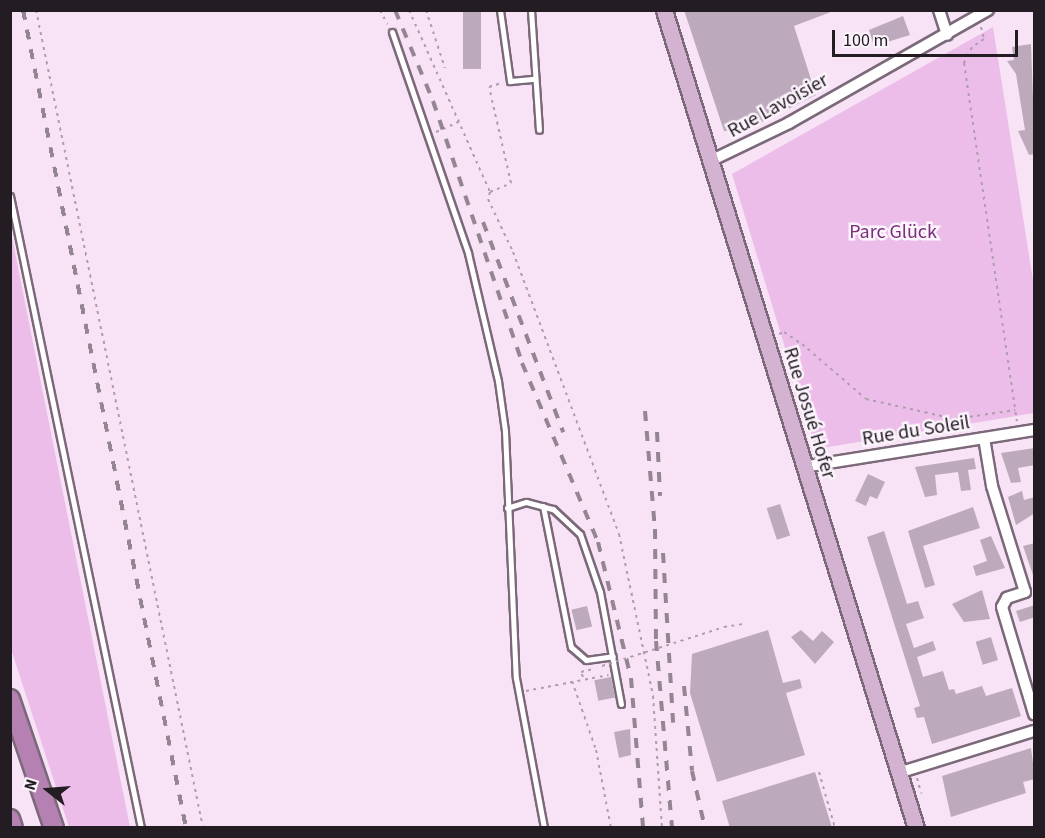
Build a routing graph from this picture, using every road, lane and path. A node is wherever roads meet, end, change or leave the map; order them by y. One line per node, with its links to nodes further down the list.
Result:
1 (36, 10): 49 (path)
2 (380, 10): 11 (path)
3 (409, 10): 16 (path)
4 (426, 10): 13 (path)
5 (500, 10): 15 (lane)
6 (531, 10): 14 (lane)
7 (663, 10): 19 (main road, Rue Josué Hofer)
8 (939, 10): 12 (street)
9 (988, 10): 10 (street, Rue Lavoisier)
10 (976, 18): 12 (street, Rue Lavoisier); 23 (path)
11 (392, 33): 18 (lane)
12 (947, 35): 19 (street, Rue Lavoisier)
13 (445, 68)
14 (535, 79): 15 (lane); 17 (lane)
15 (510, 81): 20 (path)
16 (458, 122): 18 (path); 20 (path)
17 (539, 130)
18 (427, 132): 29 (lane)
19 (710, 161): 27 (main road, Rue Josué Hofer)
20 (490, 192): 52 (path)
21 (10, 196): 48 (lane)
22 (773, 335): 23 (path)
23 (1015, 410): 25 (path)
24 (1035, 430): 25 (street, Rue du Soleil)
25 (1019, 433): 26 (street, Rue du Soleil)
26 (984, 438): 27 (street, Rue du Soleil); 30 (street)
27 (803, 467): 44 (main road, Rue Josué Hofer)
28 (543, 506): 29 (lane); 32 (lane); 32 (lane)
29 (507, 508): 38 (lane)
30 (1030, 590): 41 (street)
31 (744, 624): 33 (path, bridge)
32 (613, 656): 35 (lane)
33 (602, 666)
34 (583, 672): 36 (path)
35 (616, 674): 36 (path); 40 (lane)
36 (583, 677): 37 (path)
37 (572, 681): 38 (path); 51 (path)
38 (517, 692): 50 (lane)
39 (10, 699): 47 (highway)
40 (621, 704)
41 (1035, 714)
42 (1035, 731): 44 (street)
43 (819, 772): 53 (path)
44 (898, 773): 54 (main road, Rue Josué Hofer)
45 (10, 819): 46 (highway)
46 (13, 828)
47 (54, 828)
48 (141, 828)
49 (203, 828)
50 (544, 828)
51 (611, 828)
52 (662, 828)
53 (835, 828)
54 (916, 828)

